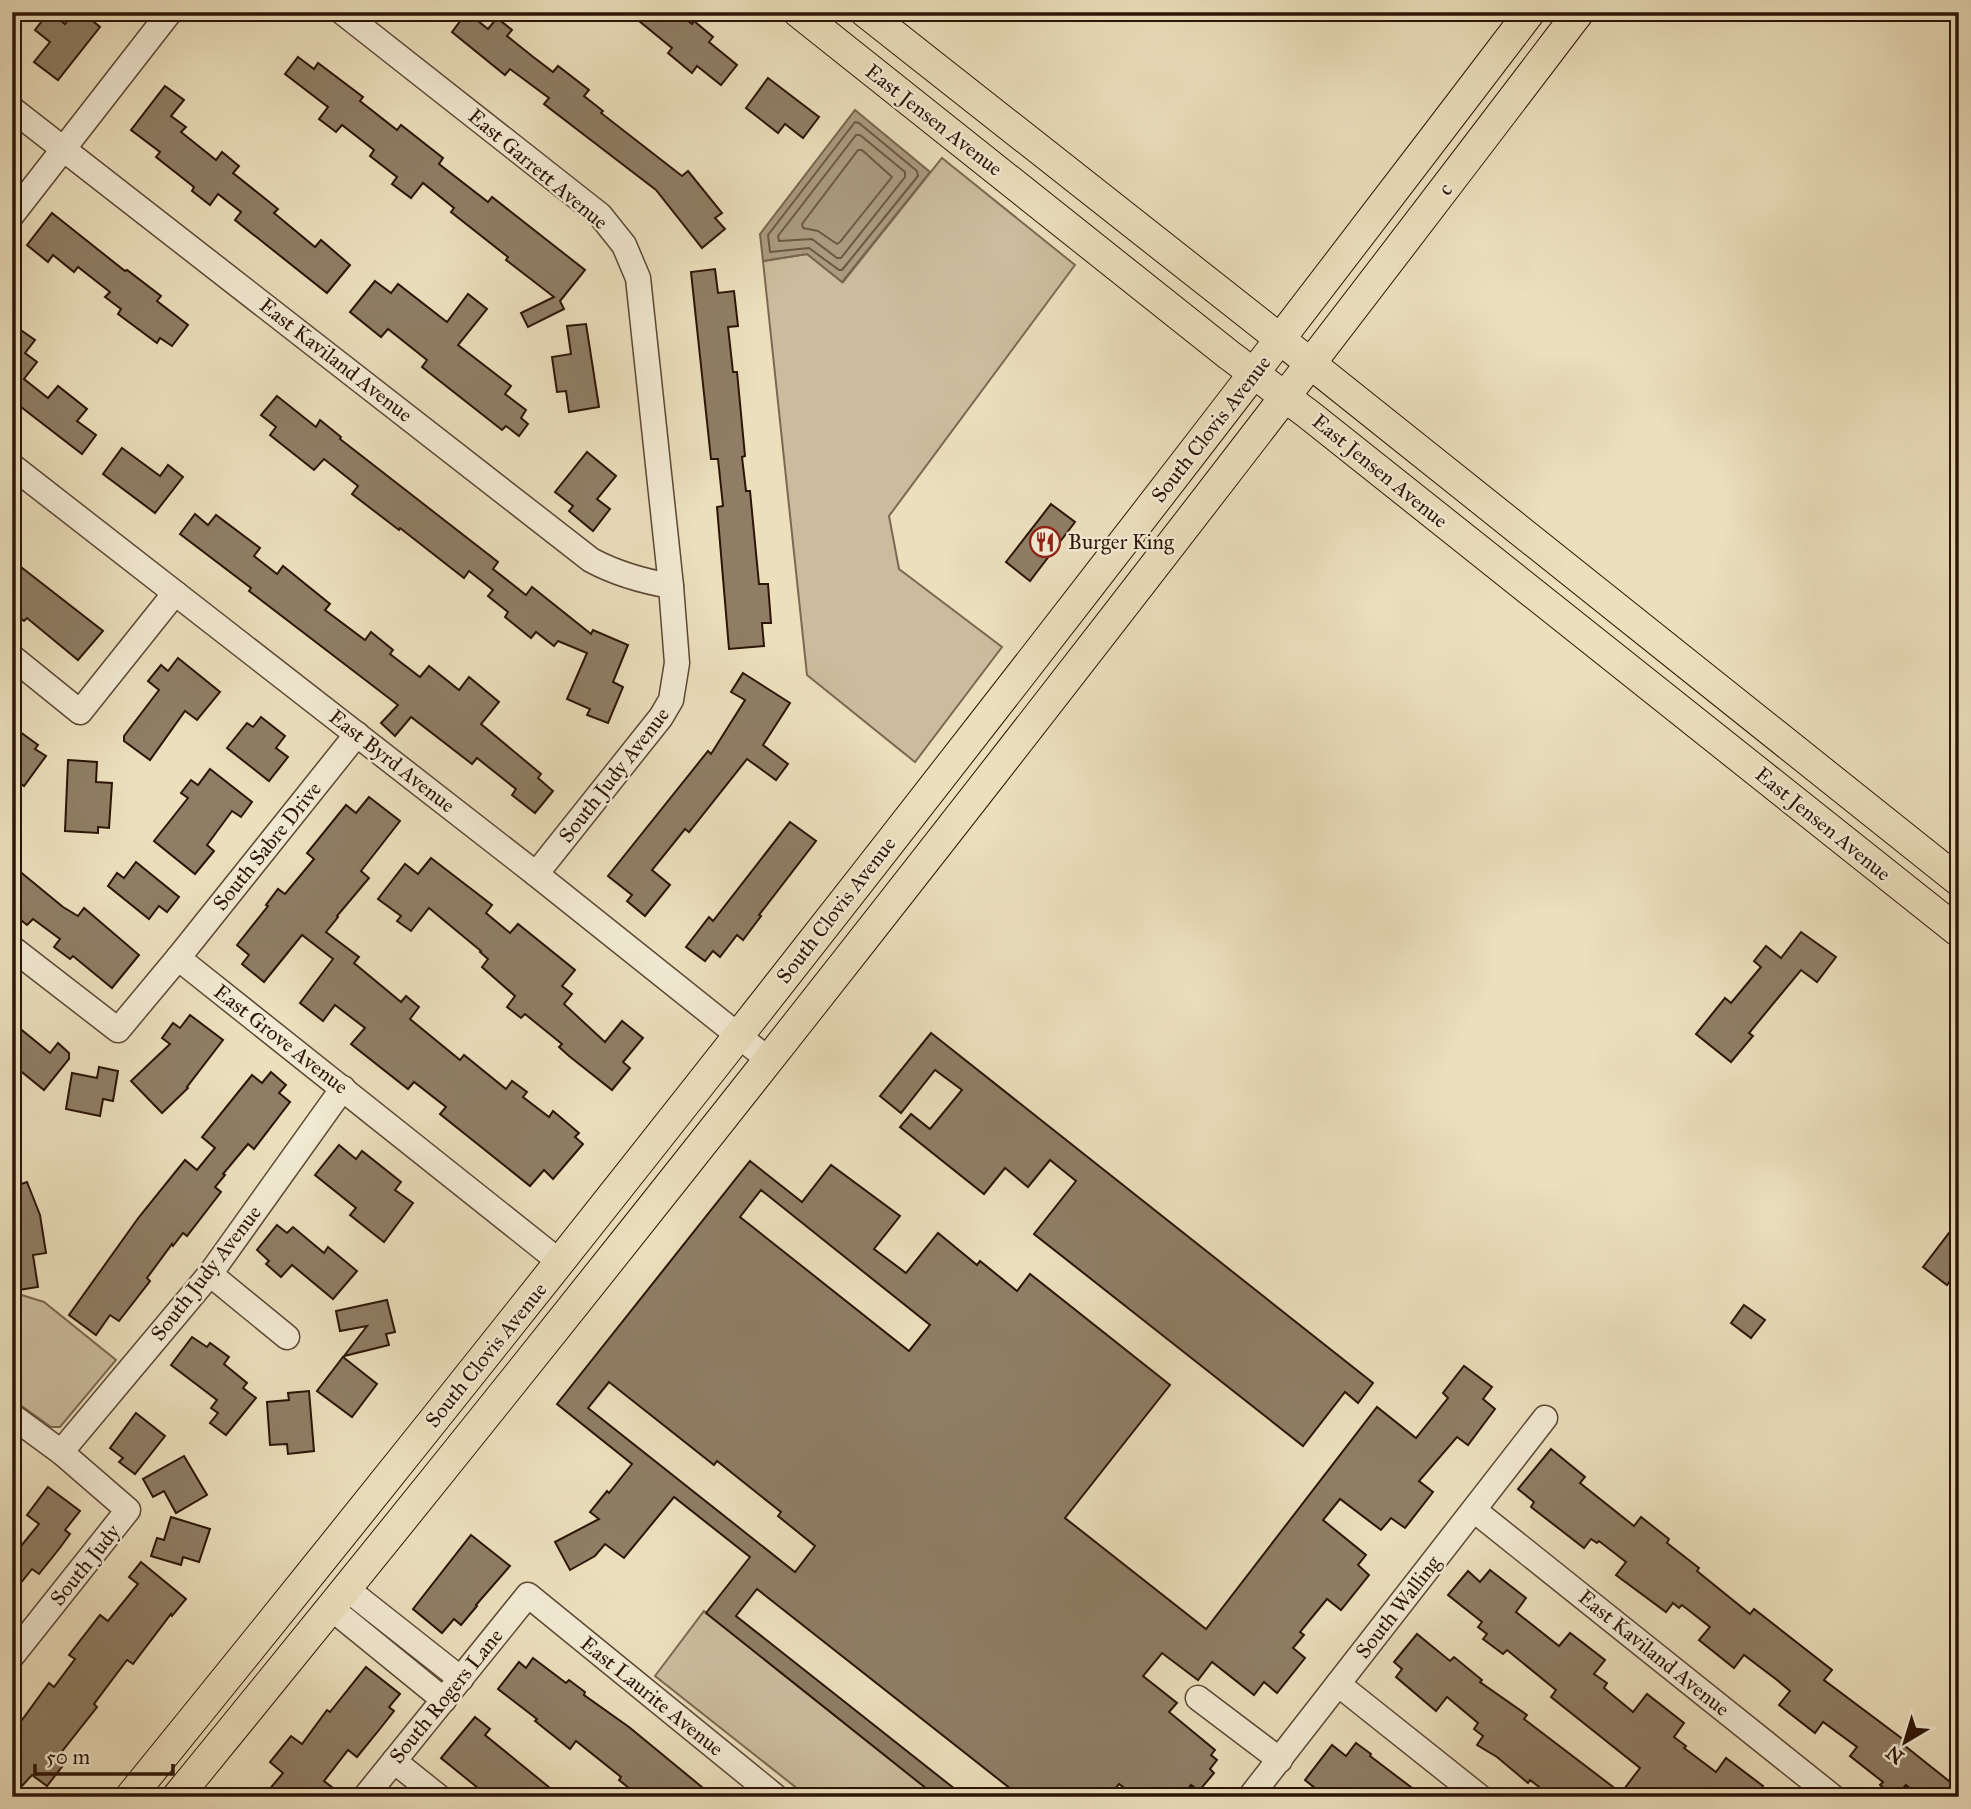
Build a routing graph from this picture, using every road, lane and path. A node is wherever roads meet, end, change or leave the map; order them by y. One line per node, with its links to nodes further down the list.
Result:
1 (170, 12): 8 (street)
2 (342, 12): 15 (street, East Garrett Avenue)
3 (799, 12): 12 (main road, East Jensen Avenue)
4 (865, 12): 10 (main road, East Jensen Avenue)
5 (1530, 12): 10 (main road, South Clovis Avenue)
6 (1579, 12): 11 (main road, c)
7 (12, 109): 8 (street, East Kaviland Avenue)
8 (63, 149): 9 (street); 15 (street, East Kaviland Avenue)
9 (12, 215)
10 (1280, 340): 11 (main road, East Jensen Avenue); 12 (main road, South Clovis Avenue)
11 (1311, 365): 13 (main road, South Clovis Avenue); 20 (main road, East Jensen Avenue)
12 (1254, 374): 13 (main road, East Jensen Avenue); 24 (main road, South Clovis Avenue)
13 (1286, 397): 21 (main road, East Jensen Avenue); 25 (main road, South Clovis Avenue)
14 (12, 466): 16 (street, East Byrd Avenue)
15 (671, 586): 19 (street, South Judy Avenue)
16 (175, 593): 17 (street); 18 (street, East Byrd Avenue)
17 (12, 657)
18 (356, 734): 19 (street, East Byrd Avenue); 23 (street, South Sabre Drive)
19 (536, 874): 24 (street, East Byrd Avenue)
20 (1959, 881)
21 (1959, 932)
22 (12, 948): 23 (street)
23 (178, 958): 26 (street, East Grove Avenue)
24 (739, 1034): 25 (street, East Byrd Avenue); 27 (main road, South Clovis Avenue)
25 (769, 1060): 31 (main road, South Clovis Avenue)
26 (343, 1088): 27 (street, East Grove Avenue); 28 (street, South Judy Avenue)
27 (560, 1262): 31 (main road); 44 (main road, South Clovis Avenue)
28 (210, 1274): 29 (street); 33 (street, South Judy Avenue)
29 (286, 1338)
30 (12, 1416): 33 (street)
31 (484, 1417): 36 (main road, South Clovis Avenue)
32 (1545, 1418): 34 (street, South Walling)
33 (61, 1452): 37 (street, South Judy)
34 (1474, 1510): 39 (street, South Walling); 51 (street, East Kaviland Avenue)
35 (527, 1595): 38 (street, South Rogers Lane); 48 (street, East Laurite Avenue)
36 (339, 1599): 38 (street); 41 (street); 45 (main road, South Clovis Avenue)
37 (12, 1656)
38 (461, 1679): 41 (street, South Rogers Lane)
39 (1338, 1684): 42 (street, South Walling); 50 (street)
40 (1198, 1698): 42 (street)
41 (444, 1700): 43 (street, South Rogers Lane)
42 (1280, 1760): 49 (street, South Walling)
43 (394, 1761): 46 (street, South Rogers Lane); 47 (street)
44 (130, 1797)
45 (177, 1797)
46 (365, 1797)
47 (439, 1797)
48 (776, 1797)
49 (1251, 1797)
50 (1480, 1797)
51 (1833, 1797)

